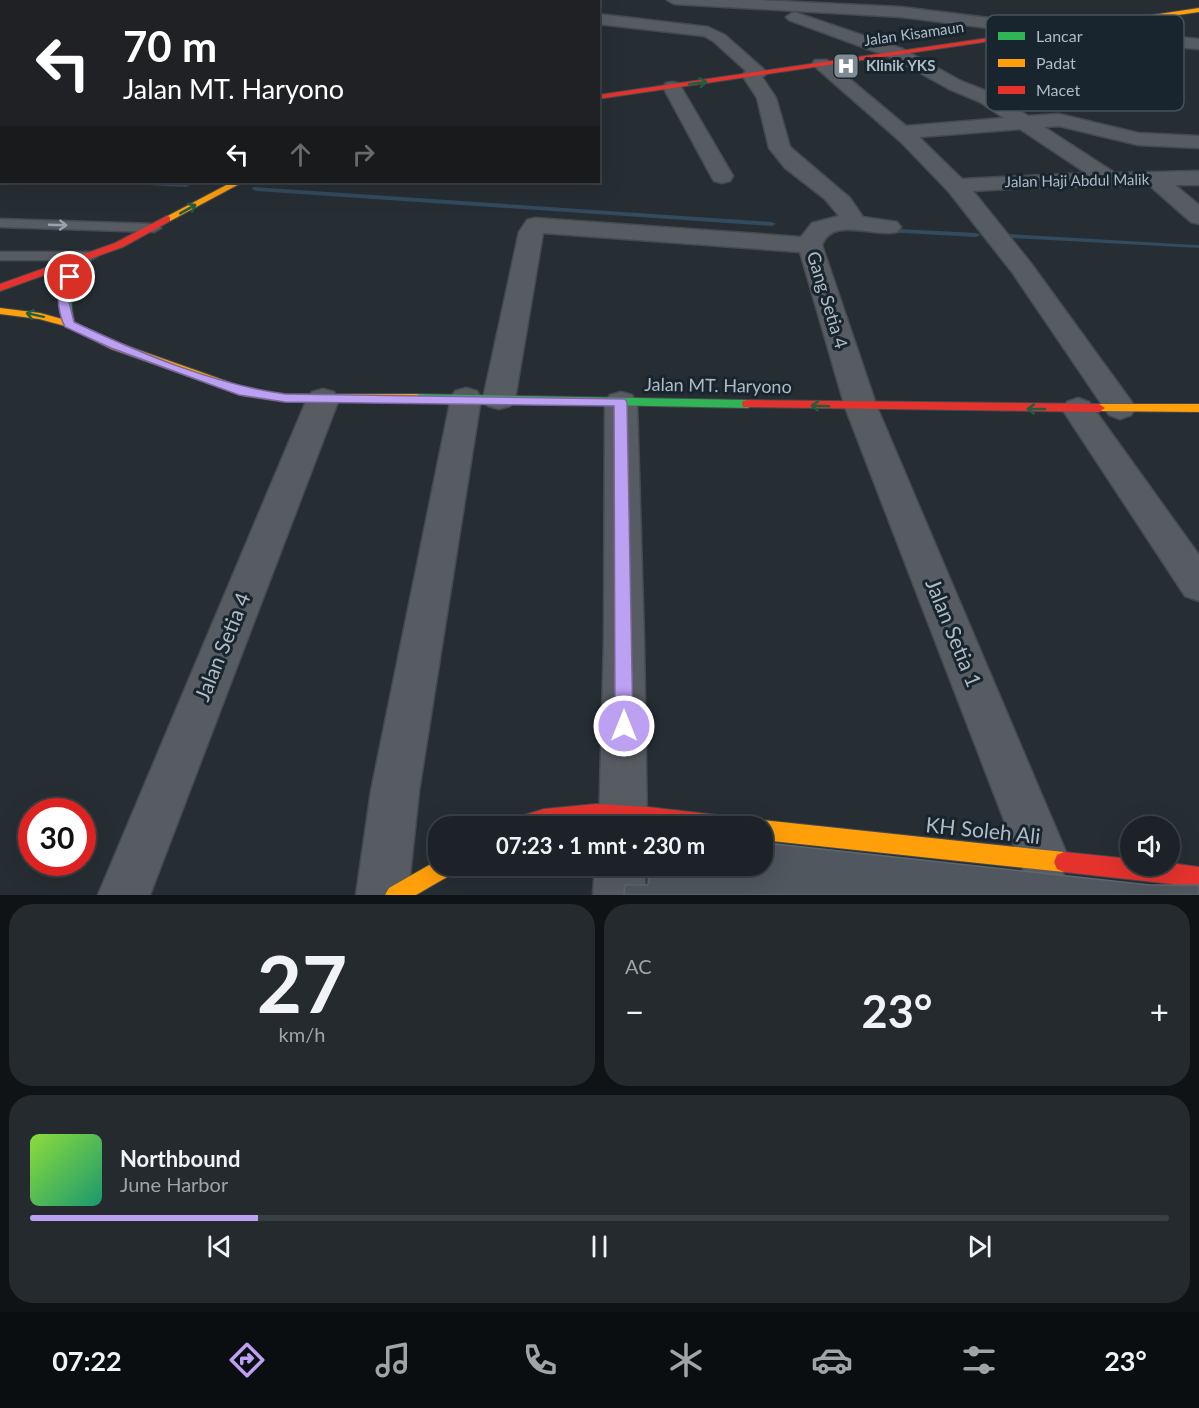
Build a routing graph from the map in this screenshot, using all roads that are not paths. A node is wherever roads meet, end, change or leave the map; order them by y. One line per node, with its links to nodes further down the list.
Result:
1 (674, 0): 2 (street)
2 (760, 5): 6 (street); 10 (street)
3 (1199, 10): 4 (street, Jalan Kisamaun)
4 (1164, 15)
5 (600, 19): 12 (street)
6 (986, 23)
7 (986, 41): 10 (street, Jalan Kisamaun)
8 (1184, 43): 9 (street)
9 (1199, 44)
10 (895, 54): 11 (street, Jalan Kisamaun); 15 (street)
11 (821, 64): 12 (street, Jalan Kisamaun); 18 (street)
12 (755, 74): 13 (street, Jalan Kisamaun, one-way to 12); 28 (street)
13 (672, 87): 14 (street, Jalan Kisamaun); 20 (street)
14 (600, 98)
15 (986, 98)
16 (1006, 111): 17 (street)
17 (1022, 122): 18 (street); 19 (street); 22 (street)
18 (900, 132): 25 (street)
19 (1199, 142)
20 (722, 176)
21 (1199, 178): 23 (street, Jalan Haji Abdul Malik)
22 (1109, 179): 23 (street, Jalan Haji Abdul Malik); 25 (street, Jalan Haji Abdul Malik)
23 (1155, 179): 26 (street)
24 (236, 183): 30 (street, one-way to 24)
25 (956, 186): 42 (street)
26 (1199, 217)
27 (0, 223): 30 (lane, one-way to 30)
28 (855, 224): 29 (street, Gang Setia 4); 31 (street, Gang Setia 4)
29 (889, 227)
30 (154, 228): 33 (street)
31 (810, 245): 39 (street); 41 (street, Gang Setia 4)
32 (0, 256): 33 (lane)
33 (92, 256): 34 (street)
34 (79, 261): 35 (street); 37 (street)
35 (0, 288)
36 (0, 311): 37 (street, Jalan MT. Haryono, one-way to 36)
37 (69, 324): 38 (street, Jalan MT. Haryono)
38 (323, 399): 39 (street, Jalan MT. Haryono); 54 (street, Jalan Setia 4)
39 (482, 399): 40 (street, Jalan MT. Haryono); 55 (street)
40 (621, 402): 41 (street, Jalan MT. Haryono, one-way to 40); 48 (street)
41 (861, 407): 44 (street, Jalan MT. Haryono, one-way to 41); 50 (street, Jalan Setia 1)
42 (1120, 408): 43 (street, Jalan MT. Haryono); 44 (street, Jalan MT. Haryono)
43 (1199, 408)
44 (1078, 409): 45 (street)
45 (1199, 585)
46 (558, 816): 47 (street)
47 (575, 816)
48 (623, 816)
49 (773, 831): 50 (street, KH Soleh Ali)
50 (1044, 859): 53 (street, KH Soleh Ali)
51 (429, 876): 56 (street)
52 (620, 876): 57 (street)
53 (1199, 877)
54 (124, 895)
55 (382, 895)
56 (396, 895)
57 (619, 895)

